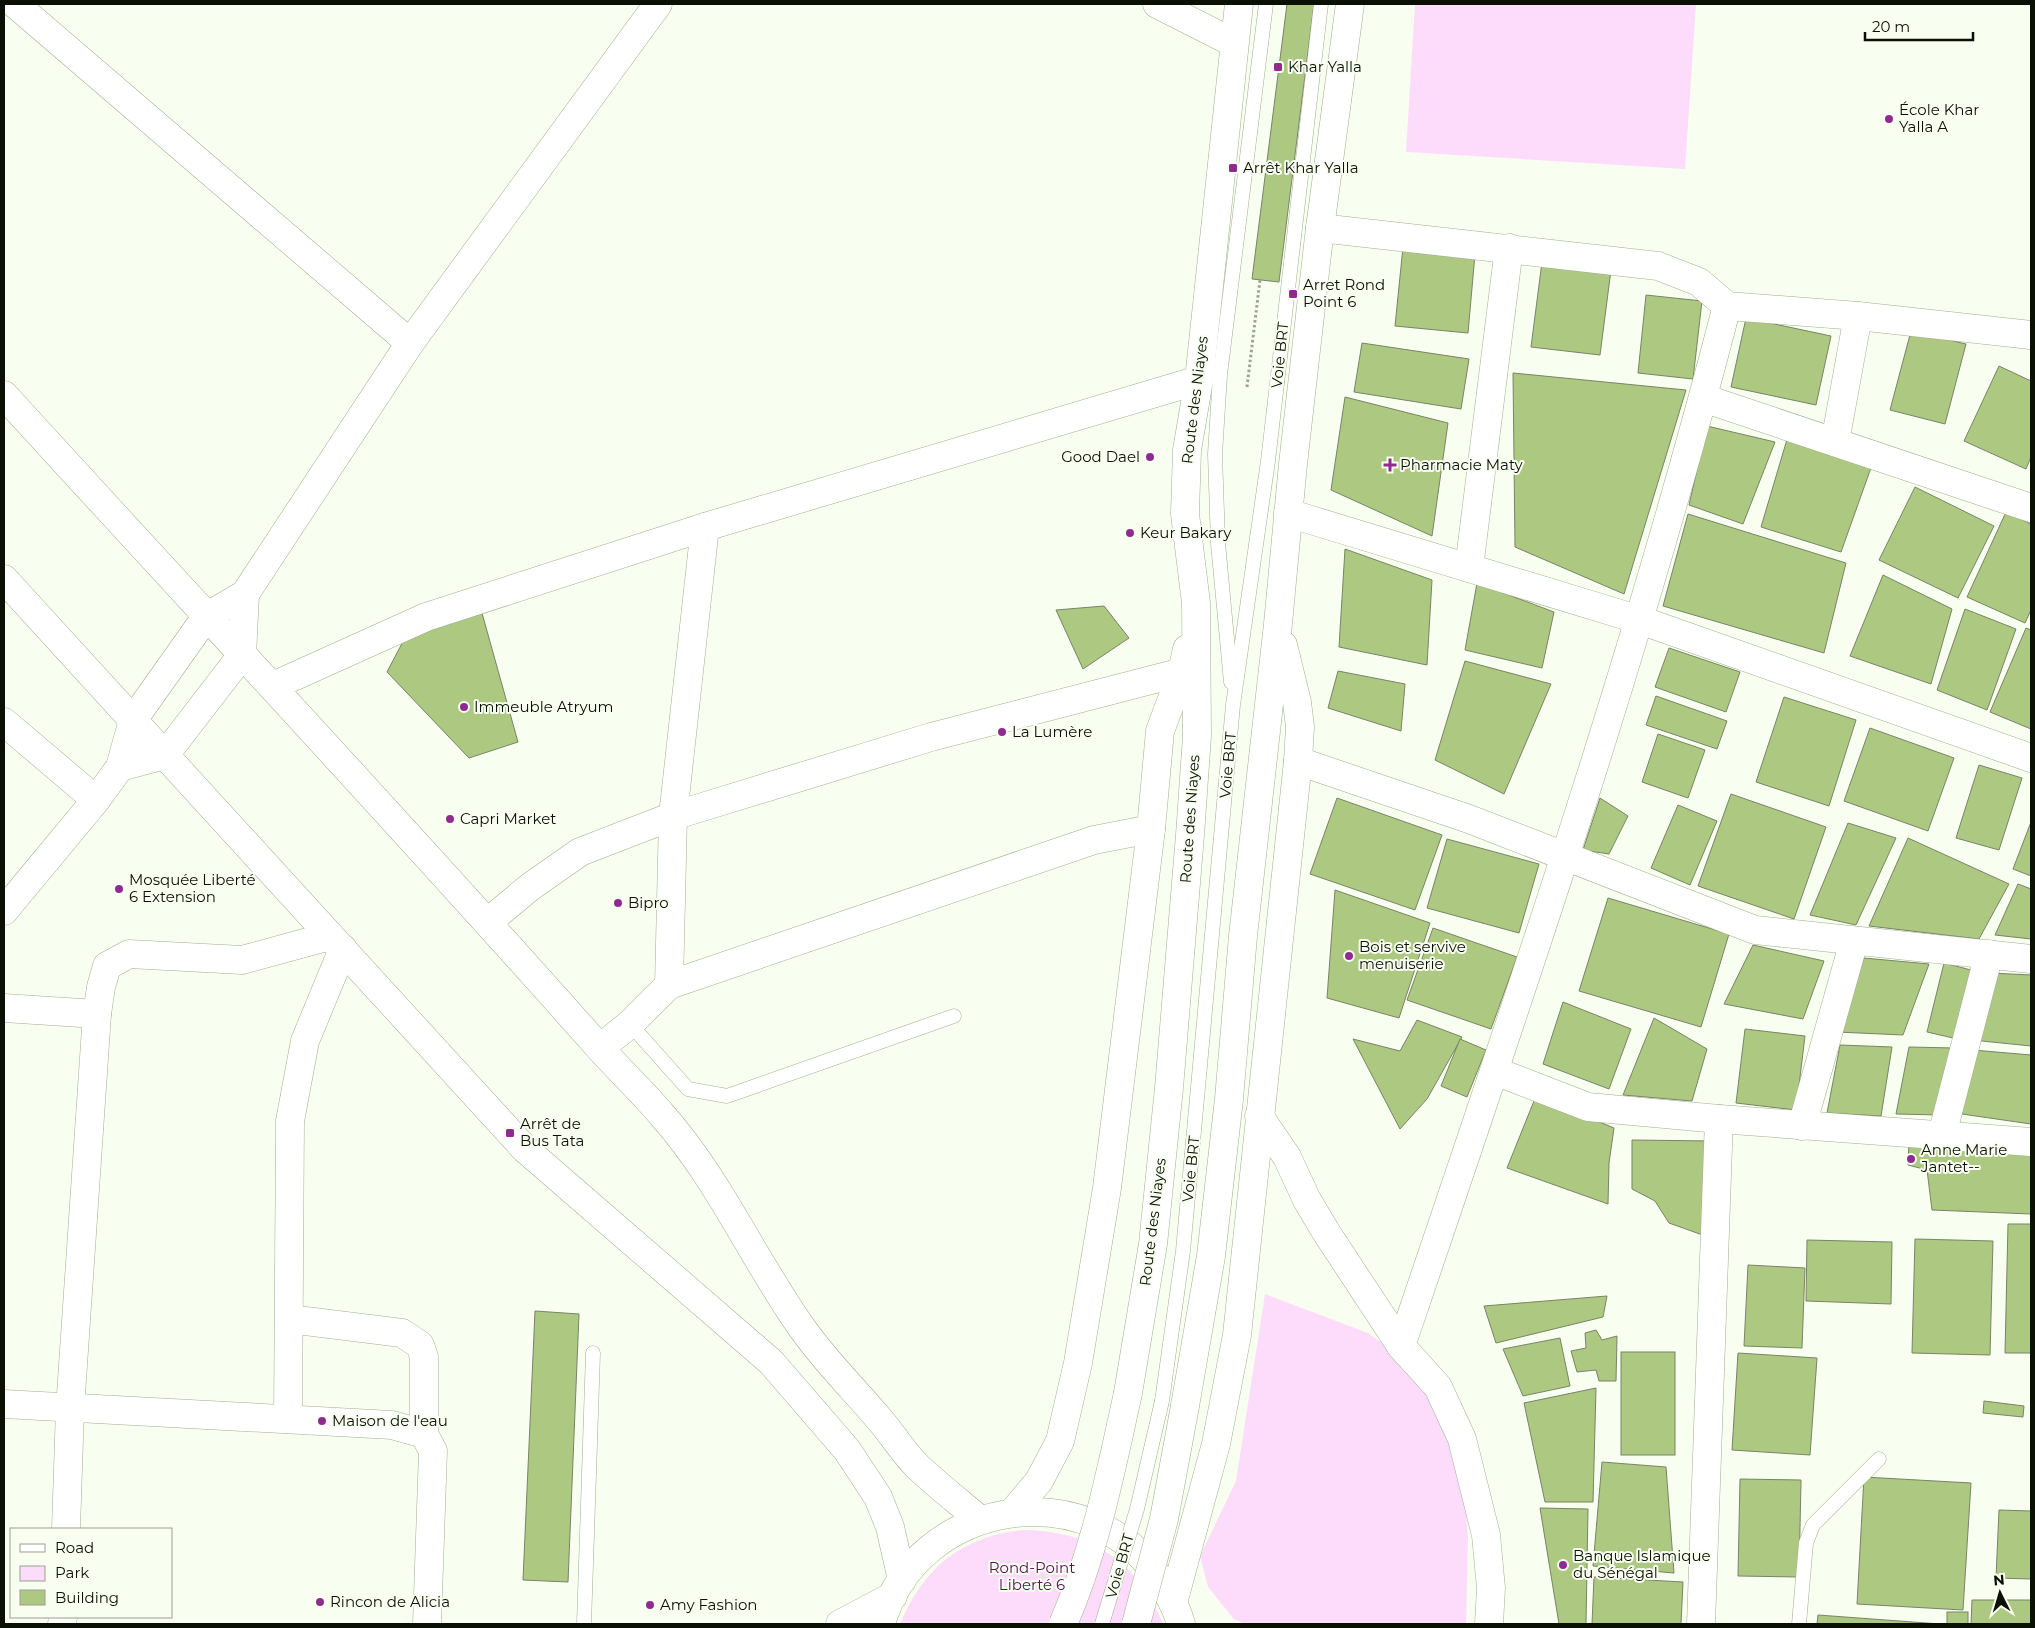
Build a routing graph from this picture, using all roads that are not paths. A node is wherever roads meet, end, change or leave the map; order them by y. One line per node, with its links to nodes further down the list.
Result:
1 (15, 4): 14 (street)
2 (658, 4): 14 (street)
3 (1157, 4): 8 (street)
4 (1239, 4): 8 (street, Route des Niayes)
5 (1266, 4): 32 (lane, Voie BRT)
6 (1321, 4): 32 (lane, Voie BRT)
7 (1350, 4): 9 (street)
8 (1234, 43): 15 (street, Route des Niayes)
9 (1320, 228): 10 (street); 20 (street)
10 (1509, 248): 11 (street); 22 (street)
11 (1727, 306): 12 (street); 17 (street)
12 (1858, 316): 13 (street); 18 (street)
13 (2031, 335)
14 (410, 343): 24 (street)
15 (1199, 380): 21 (street); 25 (street, Route des Niayes)
16 (4, 395): 26 (street)
17 (1703, 398): 18 (street); 27 (street)
18 (1835, 442): 19 (street)
19 (2031, 508)
20 (1288, 513): 22 (street); 28 (street)
21 (705, 527): 31 (street); 40 (street)
22 (1469, 568): 27 (street)
23 (4, 579): 33 (street)
24 (245, 594): 26 (street); 29 (street)
25 (1196, 603): 30 (street); 79 (street, Route des Niayes, bridge)
26 (206, 617): 29 (street); 33 (street)
27 (1640, 620): 36 (street); 42 (street)
28 (1278, 624): 37 (street); 65 (street)
29 (242, 655): 31 (street); 35 (street)
30 (1182, 672): 40 (street); 41 (street)
31 (273, 686): 44 (street)
32 (1233, 705): 65 (lane, Voie BRT)
33 (133, 720): 35 (street); 38 (street)
34 (4, 722): 39 (street)
35 (165, 755): 38 (street); 46 (street)
36 (2031, 758)
37 (1298, 761): 42 (street); 56 (street)
38 (120, 767): 39 (street)
39 (96, 800): 43 (street)
40 (673, 816): 44 (street); 49 (street)
41 (1151, 829): 49 (street); 70 (street)
42 (1564, 858): 45 (street); 55 (street)
43 (4, 911)
44 (488, 922): 54 (street)
45 (1854, 940): 47 (street); 58 (street)
46 (337, 943): 51 (street); 61 (street); 73 (street)
47 (1989, 954): 48 (street); 59 (street)
48 (2031, 958)
49 (669, 985): 53 (street)
50 (4, 1008): 51 (street)
51 (97, 1014): 66 (street)
52 (954, 1016): 53 (lane)
53 (630, 1024): 54 (street)
54 (600, 1048): 71 (street)
55 (1495, 1071): 57 (street); 62 (street)
56 (1259, 1116): 62 (street); 74 (street)
57 (1719, 1119): 58 (street); 84 (street)
58 (1802, 1126): 59 (street)
59 (1942, 1135): 60 (street)
60 (2031, 1142)
61 (289, 1319): 67 (street); 68 (street)
62 (1401, 1346): 83 (street)
63 (593, 1353): 76 (lane)
64 (4, 1404): 66 (street)
65 (1174, 1404): 80 (lane, Voie BRT, bridge); 81 (street, bridge)
66 (70, 1409): 67 (street); 72 (street)
67 (288, 1419): 68 (street)
68 (424, 1434): 75 (street)
69 (1879, 1459): 85 (lane)
70 (1012, 1513): 71 (street); 74 (street)
71 (980, 1520): 73 (street)
72 (66, 1528)
73 (897, 1588): 77 (street); 78 (street)
74 (1177, 1614): 82 (street)
75 (427, 1624)
76 (584, 1624)
77 (840, 1624)
78 (882, 1624)
79 (1063, 1624)
80 (1102, 1624)
81 (1136, 1624)
82 (1201, 1624)
83 (1489, 1624)
84 (1701, 1624)
85 (1799, 1624)

